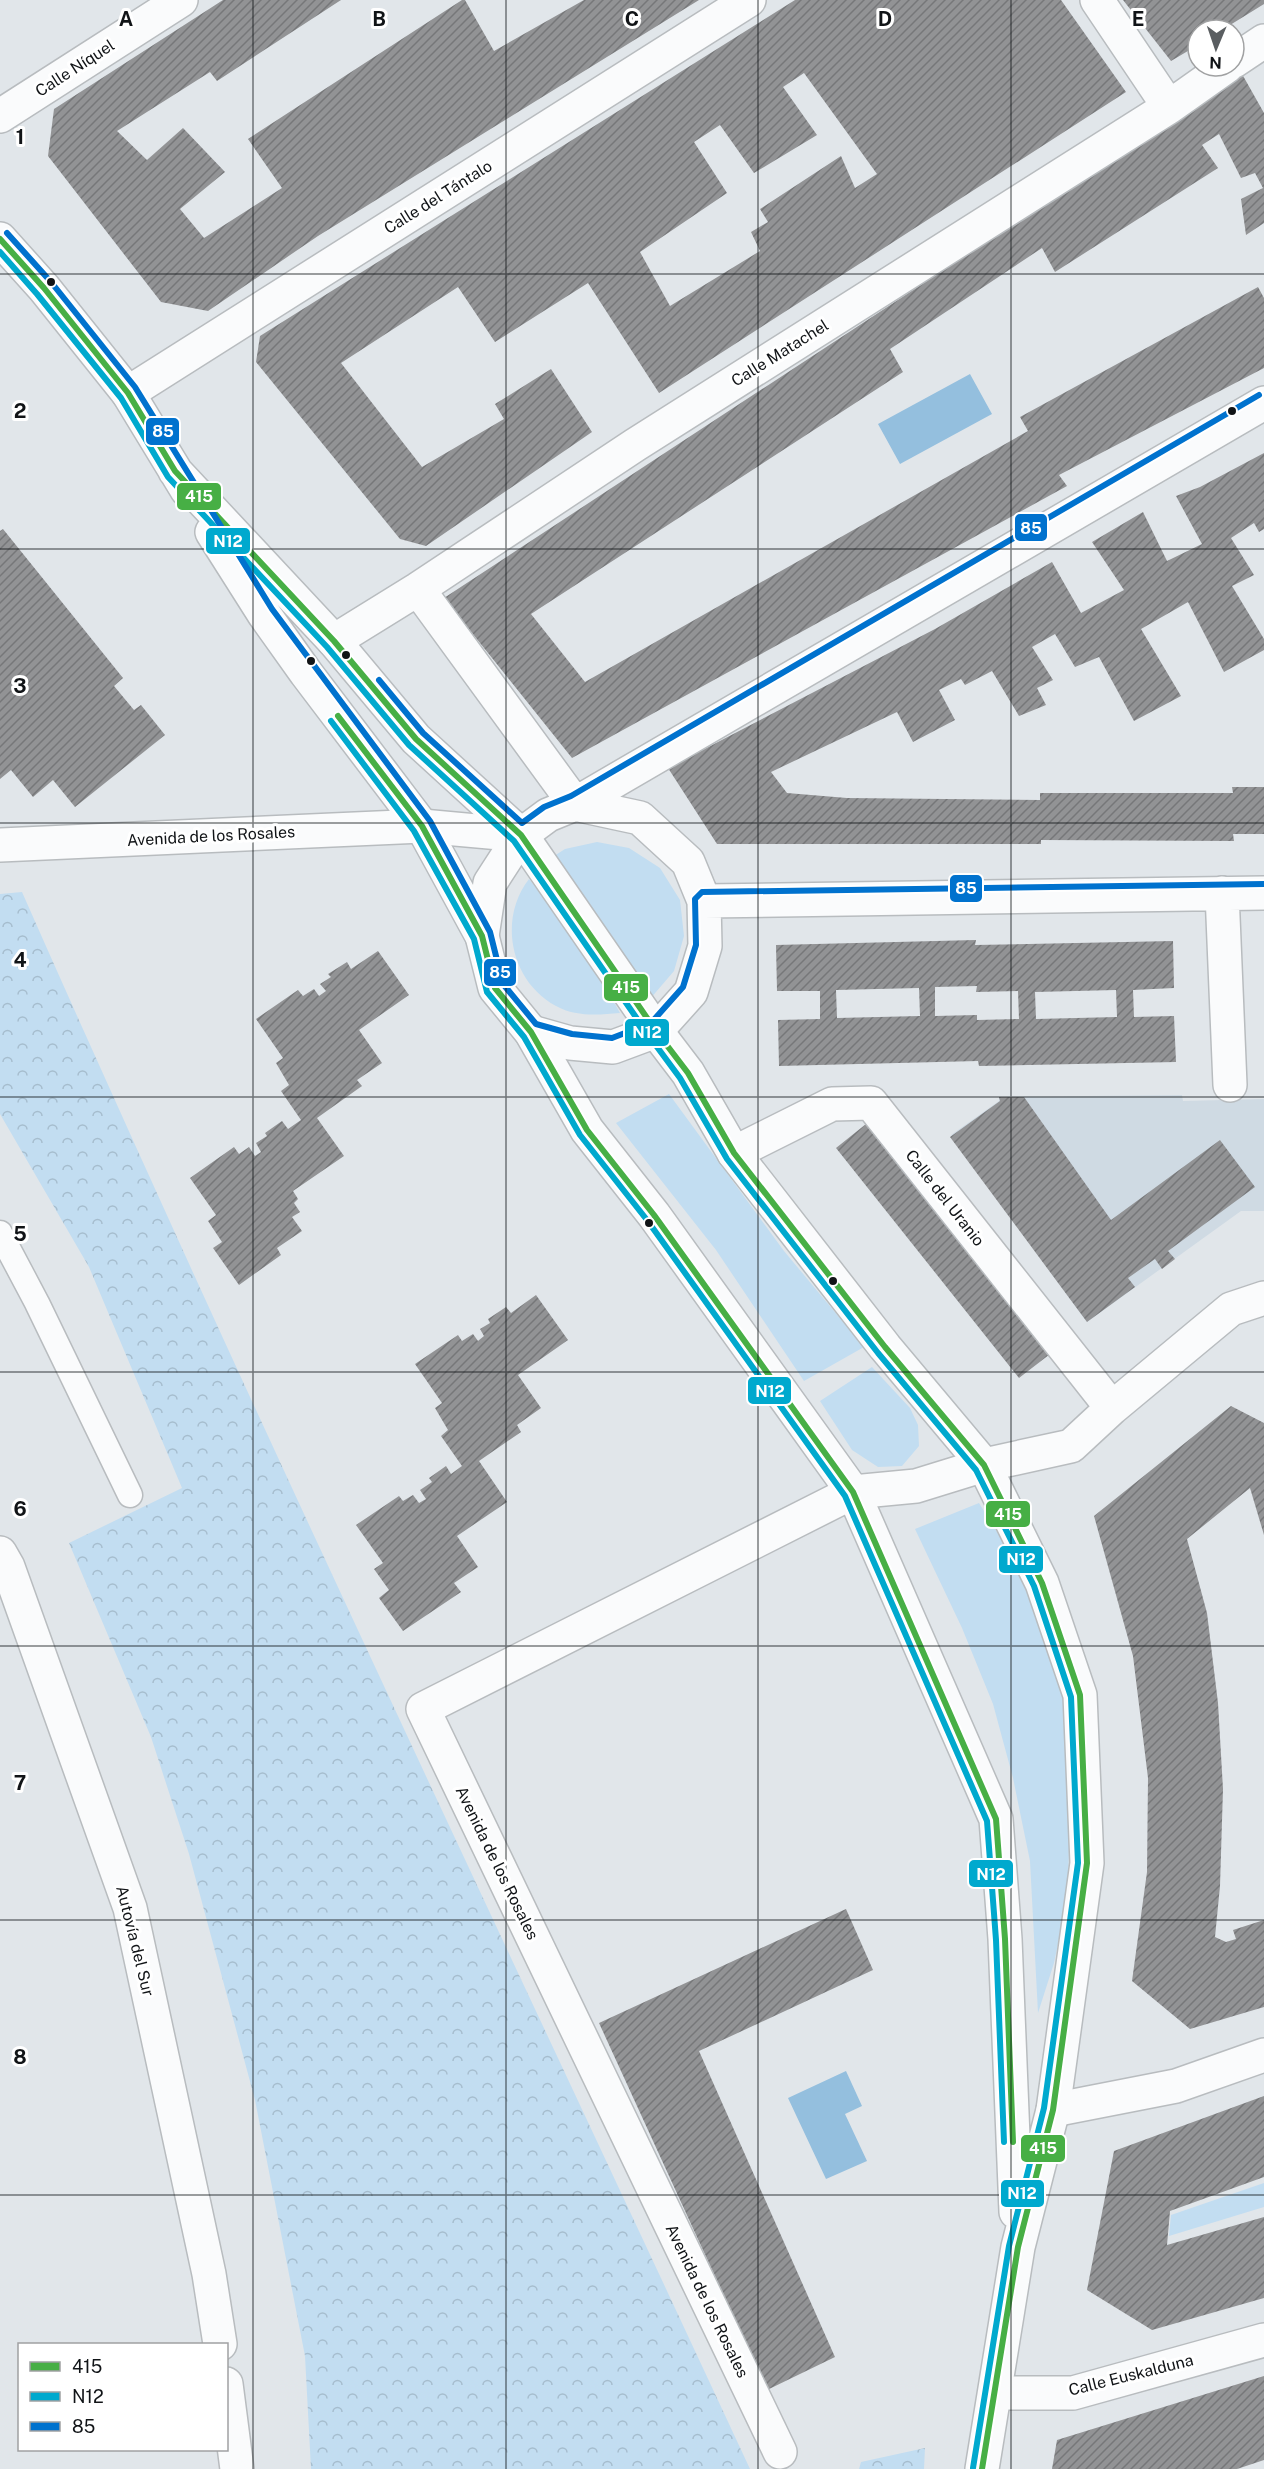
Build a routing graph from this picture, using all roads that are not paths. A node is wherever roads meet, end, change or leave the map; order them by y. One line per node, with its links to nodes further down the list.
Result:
1 (181, 0): 4 (main road, Calle Níquel)
2 (748, 0): 9 (main road, Calle del Tántalo)
3 (1097, 0): 6 (main road)
4 (142, 10): 7 (main road, Calle Níquel)
5 (1248, 57): 6 (main road, Calle Matachel)
6 (1169, 107): 12 (main road, Calle Matachel)
7 (0, 116)
8 (0, 239): 9 (main road)
9 (128, 393): 11 (main road)
10 (1264, 403): 14 (main road)
11 (175, 471): 13 (main road); 15 (main road)
12 (418, 589): 13 (main road, Calle Matachel); 14 (main road)
13 (334, 640): 16 (main road)
14 (574, 804): 16 (main road); 20 (main road)
15 (422, 826): 16 (main road, Avenida de los Rosales); 17 (main road, Avenida de los Rosales); 21 (main road)
16 (521, 835): 21 (main road); 22 (main road)
17 (0, 845)
18 (1222, 893): 19 (main road); 20 (main road); 24 (main road)
19 (1264, 893)
20 (704, 902): 22 (main road)
21 (482, 936): 23 (main road)
22 (656, 1031): 23 (main road); 25 (main road)
23 (531, 1032): 30 (main road)
24 (1230, 1085)
25 (734, 1153): 28 (main road, Calle del Uranio); 29 (main road)
26 (0, 1233): 31 (lane)
27 (1264, 1298): 28 (main road)
28 (1112, 1407): 29 (main road)
29 (984, 1465): 30 (main road); 34 (main road)
30 (853, 1492): 35 (main road); 40 (main road, Avenida de los Rosales)
31 (130, 1496)
32 (0, 1553): 37 (main road, Autovía del Sur)
33 (1264, 2055): 34 (main road)
34 (1053, 2110): 35 (main road)
35 (1018, 2247): 38 (main road)
36 (1264, 2340): 38 (main road, Calle Euskalduna)
37 (220, 2343)
38 (996, 2393): 42 (main road)
39 (228, 2399): 41 (main road)
40 (780, 2452)
41 (237, 2469)
42 (982, 2469)

